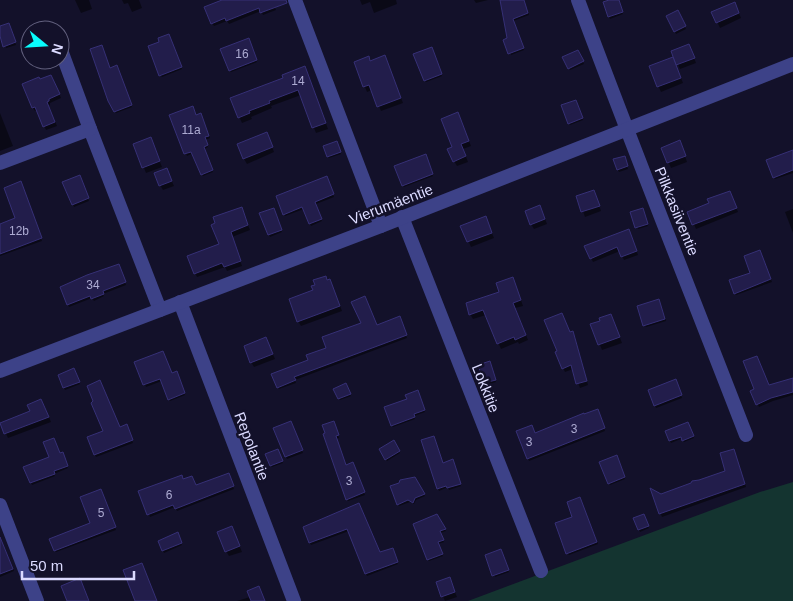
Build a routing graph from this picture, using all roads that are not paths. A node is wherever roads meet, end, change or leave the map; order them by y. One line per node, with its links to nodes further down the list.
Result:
1 (295, 0): 9 (street)
2 (578, 0): 6 (street, Pilkkasiiventie)
3 (793, 64): 6 (street, Vierumäentie)
4 (68, 70): 5 (street)
5 (90, 129): 7 (street); 11 (street)
6 (626, 129): 8 (street, Vierumäentie); 13 (street, Pilkkasiiventie)
7 (0, 163)
8 (402, 217): 9 (street, Vierumäentie); 15 (street, Lokkitie)
9 (381, 226): 10 (street, Vierumäentie)
10 (180, 302): 11 (street, Vierumäentie); 17 (street, Repolantie)
11 (160, 310): 12 (street, Vierumäentie)
12 (0, 371)
13 (746, 435)
14 (0, 505): 16 (street)
15 (541, 571)
16 (37, 601)
17 (294, 601)

